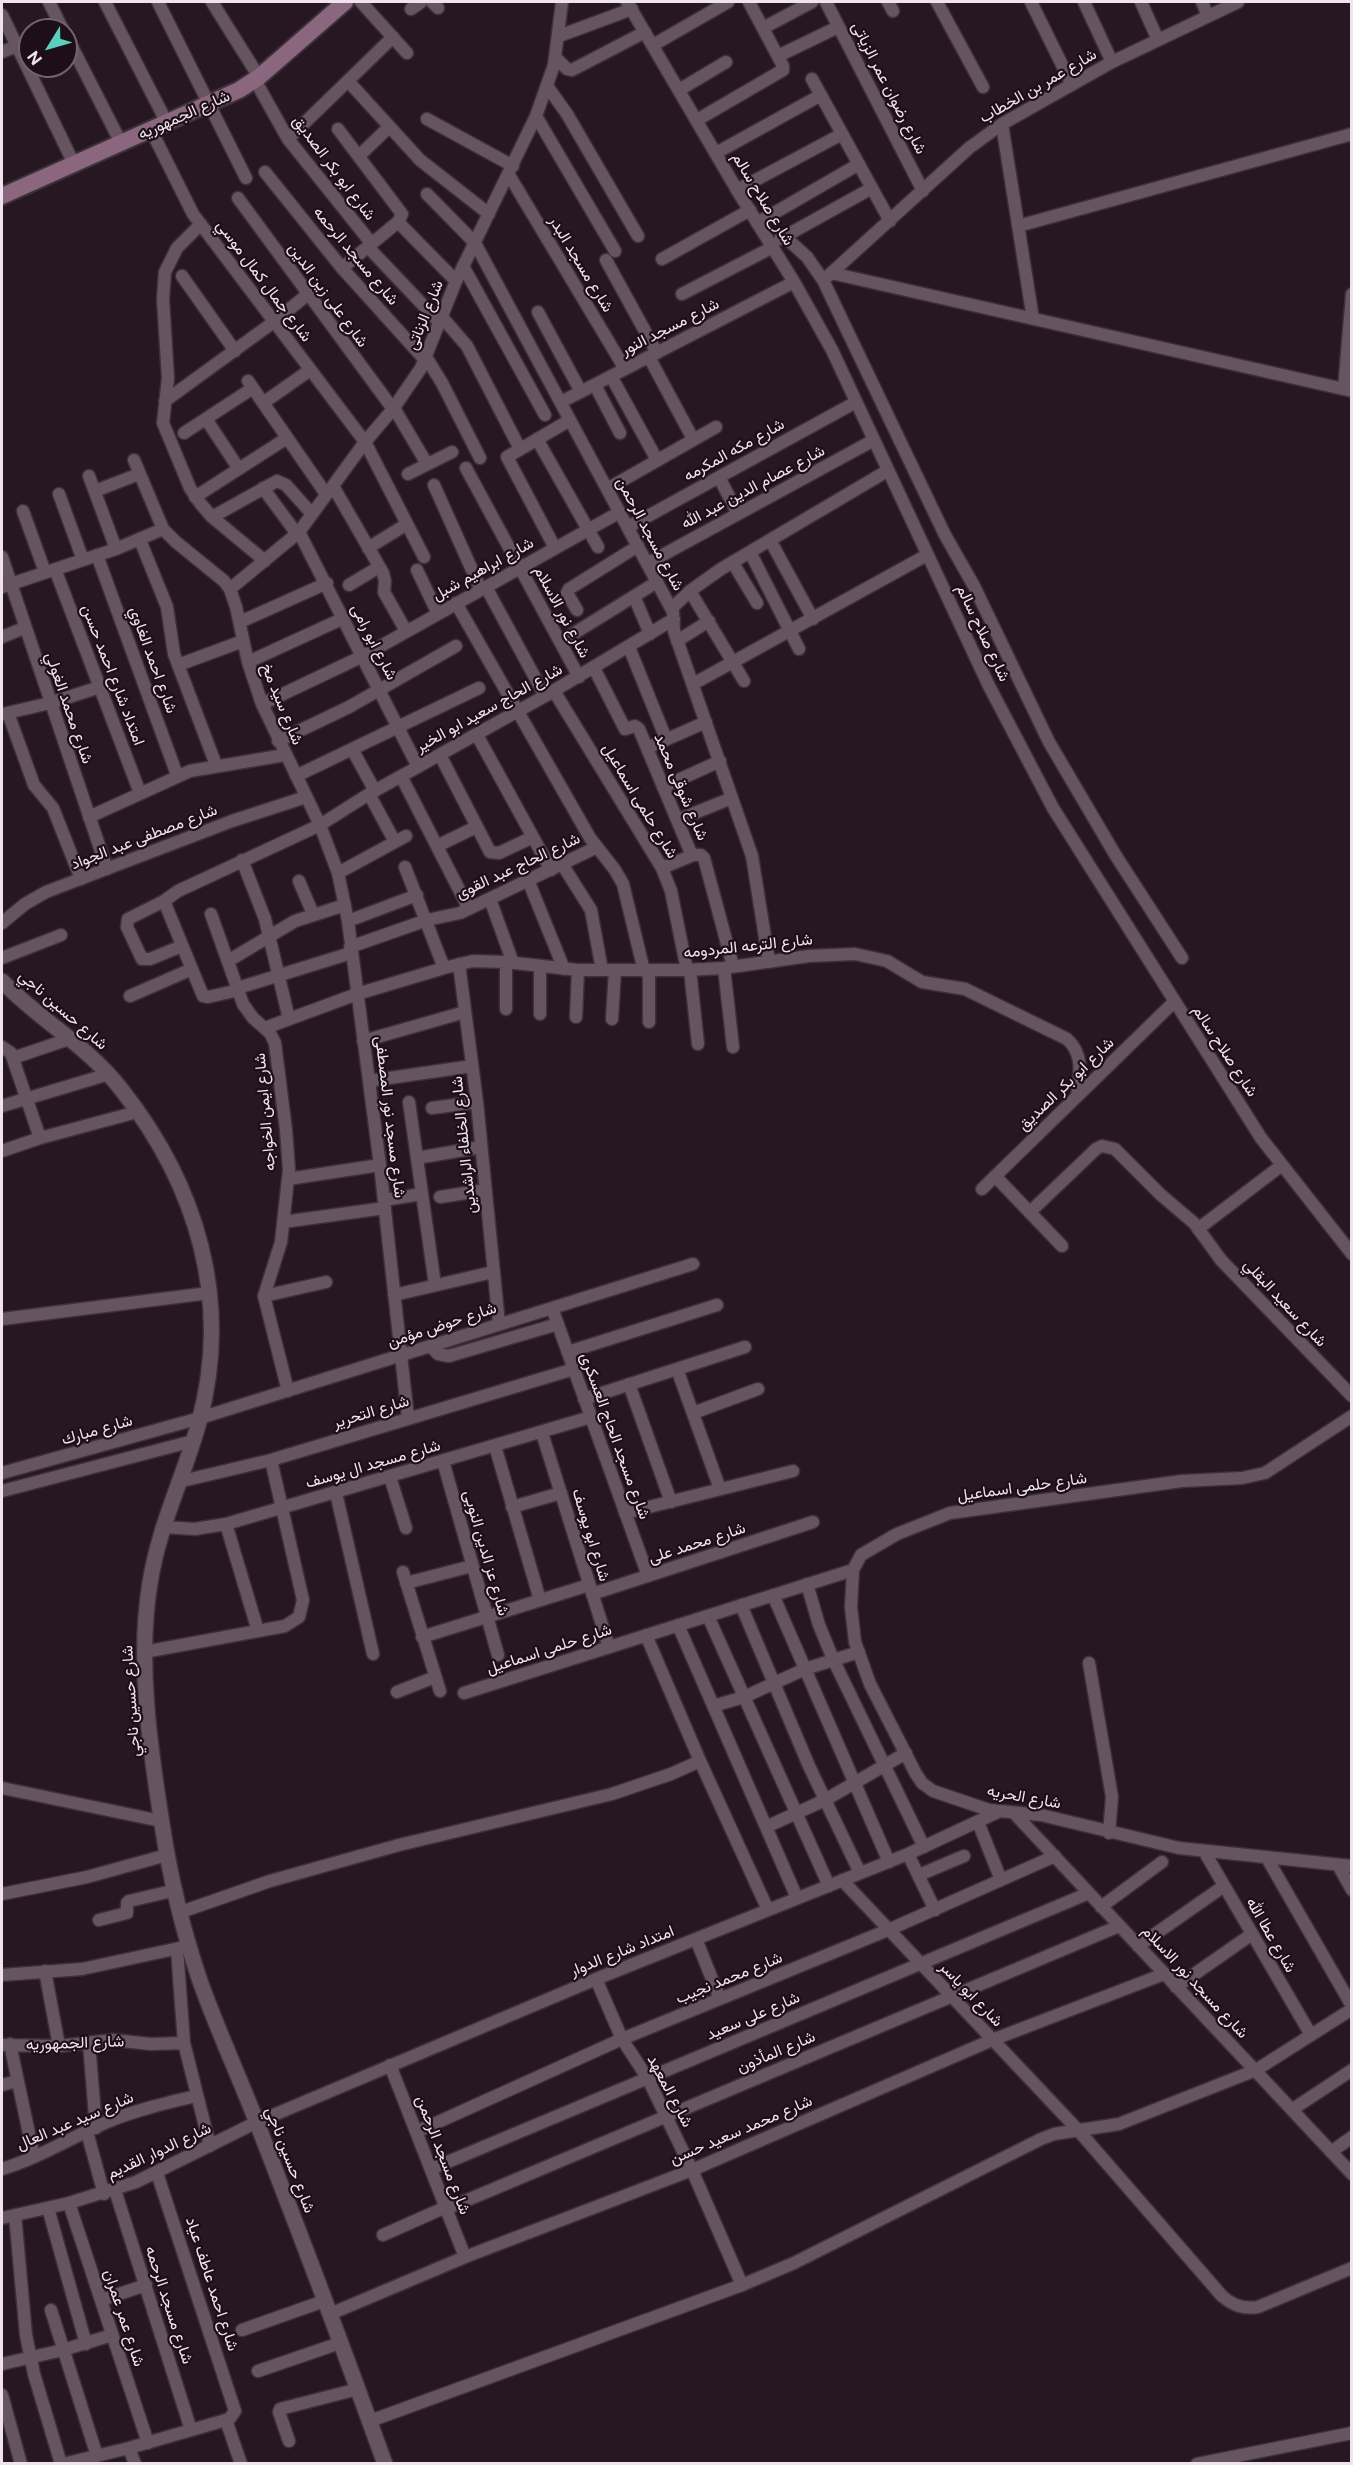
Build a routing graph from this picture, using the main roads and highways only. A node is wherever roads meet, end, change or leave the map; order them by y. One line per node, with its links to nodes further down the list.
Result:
1 (345, 2): 2 (main road, شارع الجمهوريه)
2 (2, 196)

